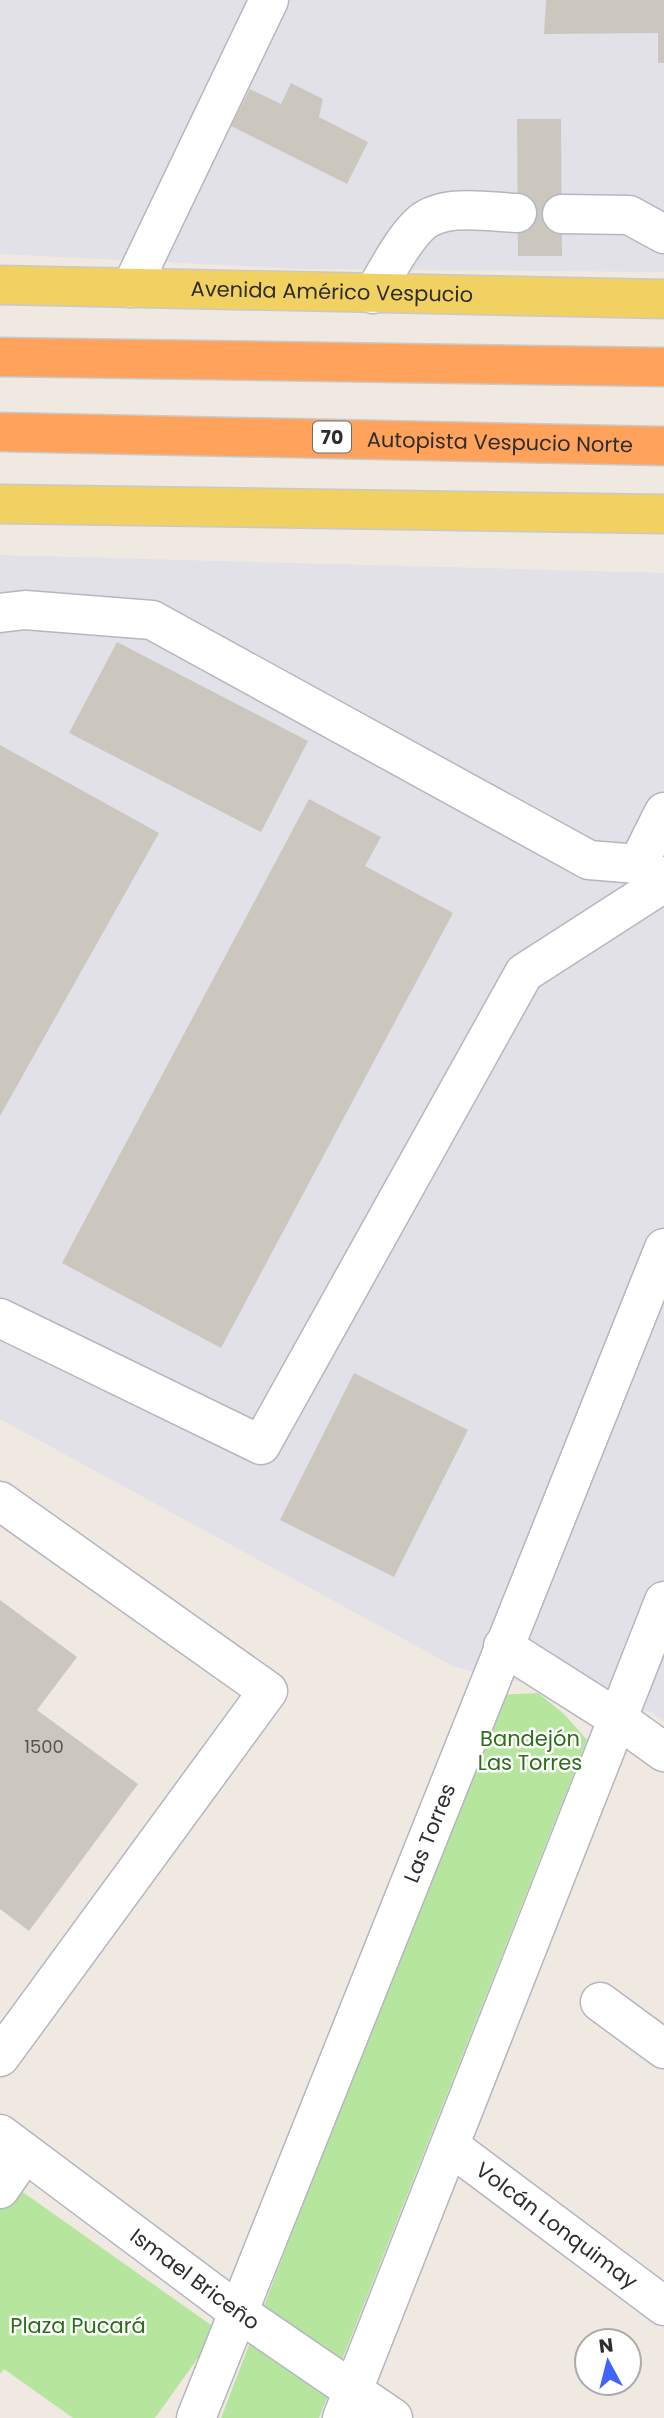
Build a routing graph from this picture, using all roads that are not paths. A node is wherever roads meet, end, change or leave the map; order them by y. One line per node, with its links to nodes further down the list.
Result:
1 (269, 0): 6 (street)
2 (517, 213): 7 (street)
3 (562, 214): 4 (street)
4 (664, 234)
5 (0, 285): 6 (main road, Avenida Américo Vespucio)
6 (131, 288): 7 (main road, Avenida Américo Vespucio)
7 (373, 294): 8 (main road, Avenida Américo Vespucio)
8 (664, 299)
9 (0, 357): 10 (highway)
10 (664, 367)
11 (0, 432): 12 (highway, Autopista Vespucio Norte / 70)
12 (664, 446)
13 (0, 504): 14 (main road)
14 (664, 514)
15 (0, 612): 16 (street)
16 (664, 812)
17 (664, 876): 19 (street)
18 (664, 1248): 22 (street, Las Torres)
19 (0, 1318)
20 (0, 1501): 27 (street)
21 (664, 1601): 23 (street)
22 (503, 1646): 23 (street); 32 (street, Las Torres)
23 (618, 1719): 24 (street); 29 (street)
24 (664, 1752)
25 (600, 2002): 26 (street)
26 (664, 2049)
27 (0, 2057)
28 (13, 2143): 30 (street); 32 (street, Ismael Briceño)
29 (450, 2146): 31 (street, Volcán Lonquimay); 33 (street)
30 (0, 2189)
31 (664, 2306)
32 (238, 2312): 33 (street, Ismael Briceño); 34 (street, Las Torres)
33 (348, 2403): 35 (street, Ismael Briceño)
34 (196, 2418)
35 (393, 2418)

